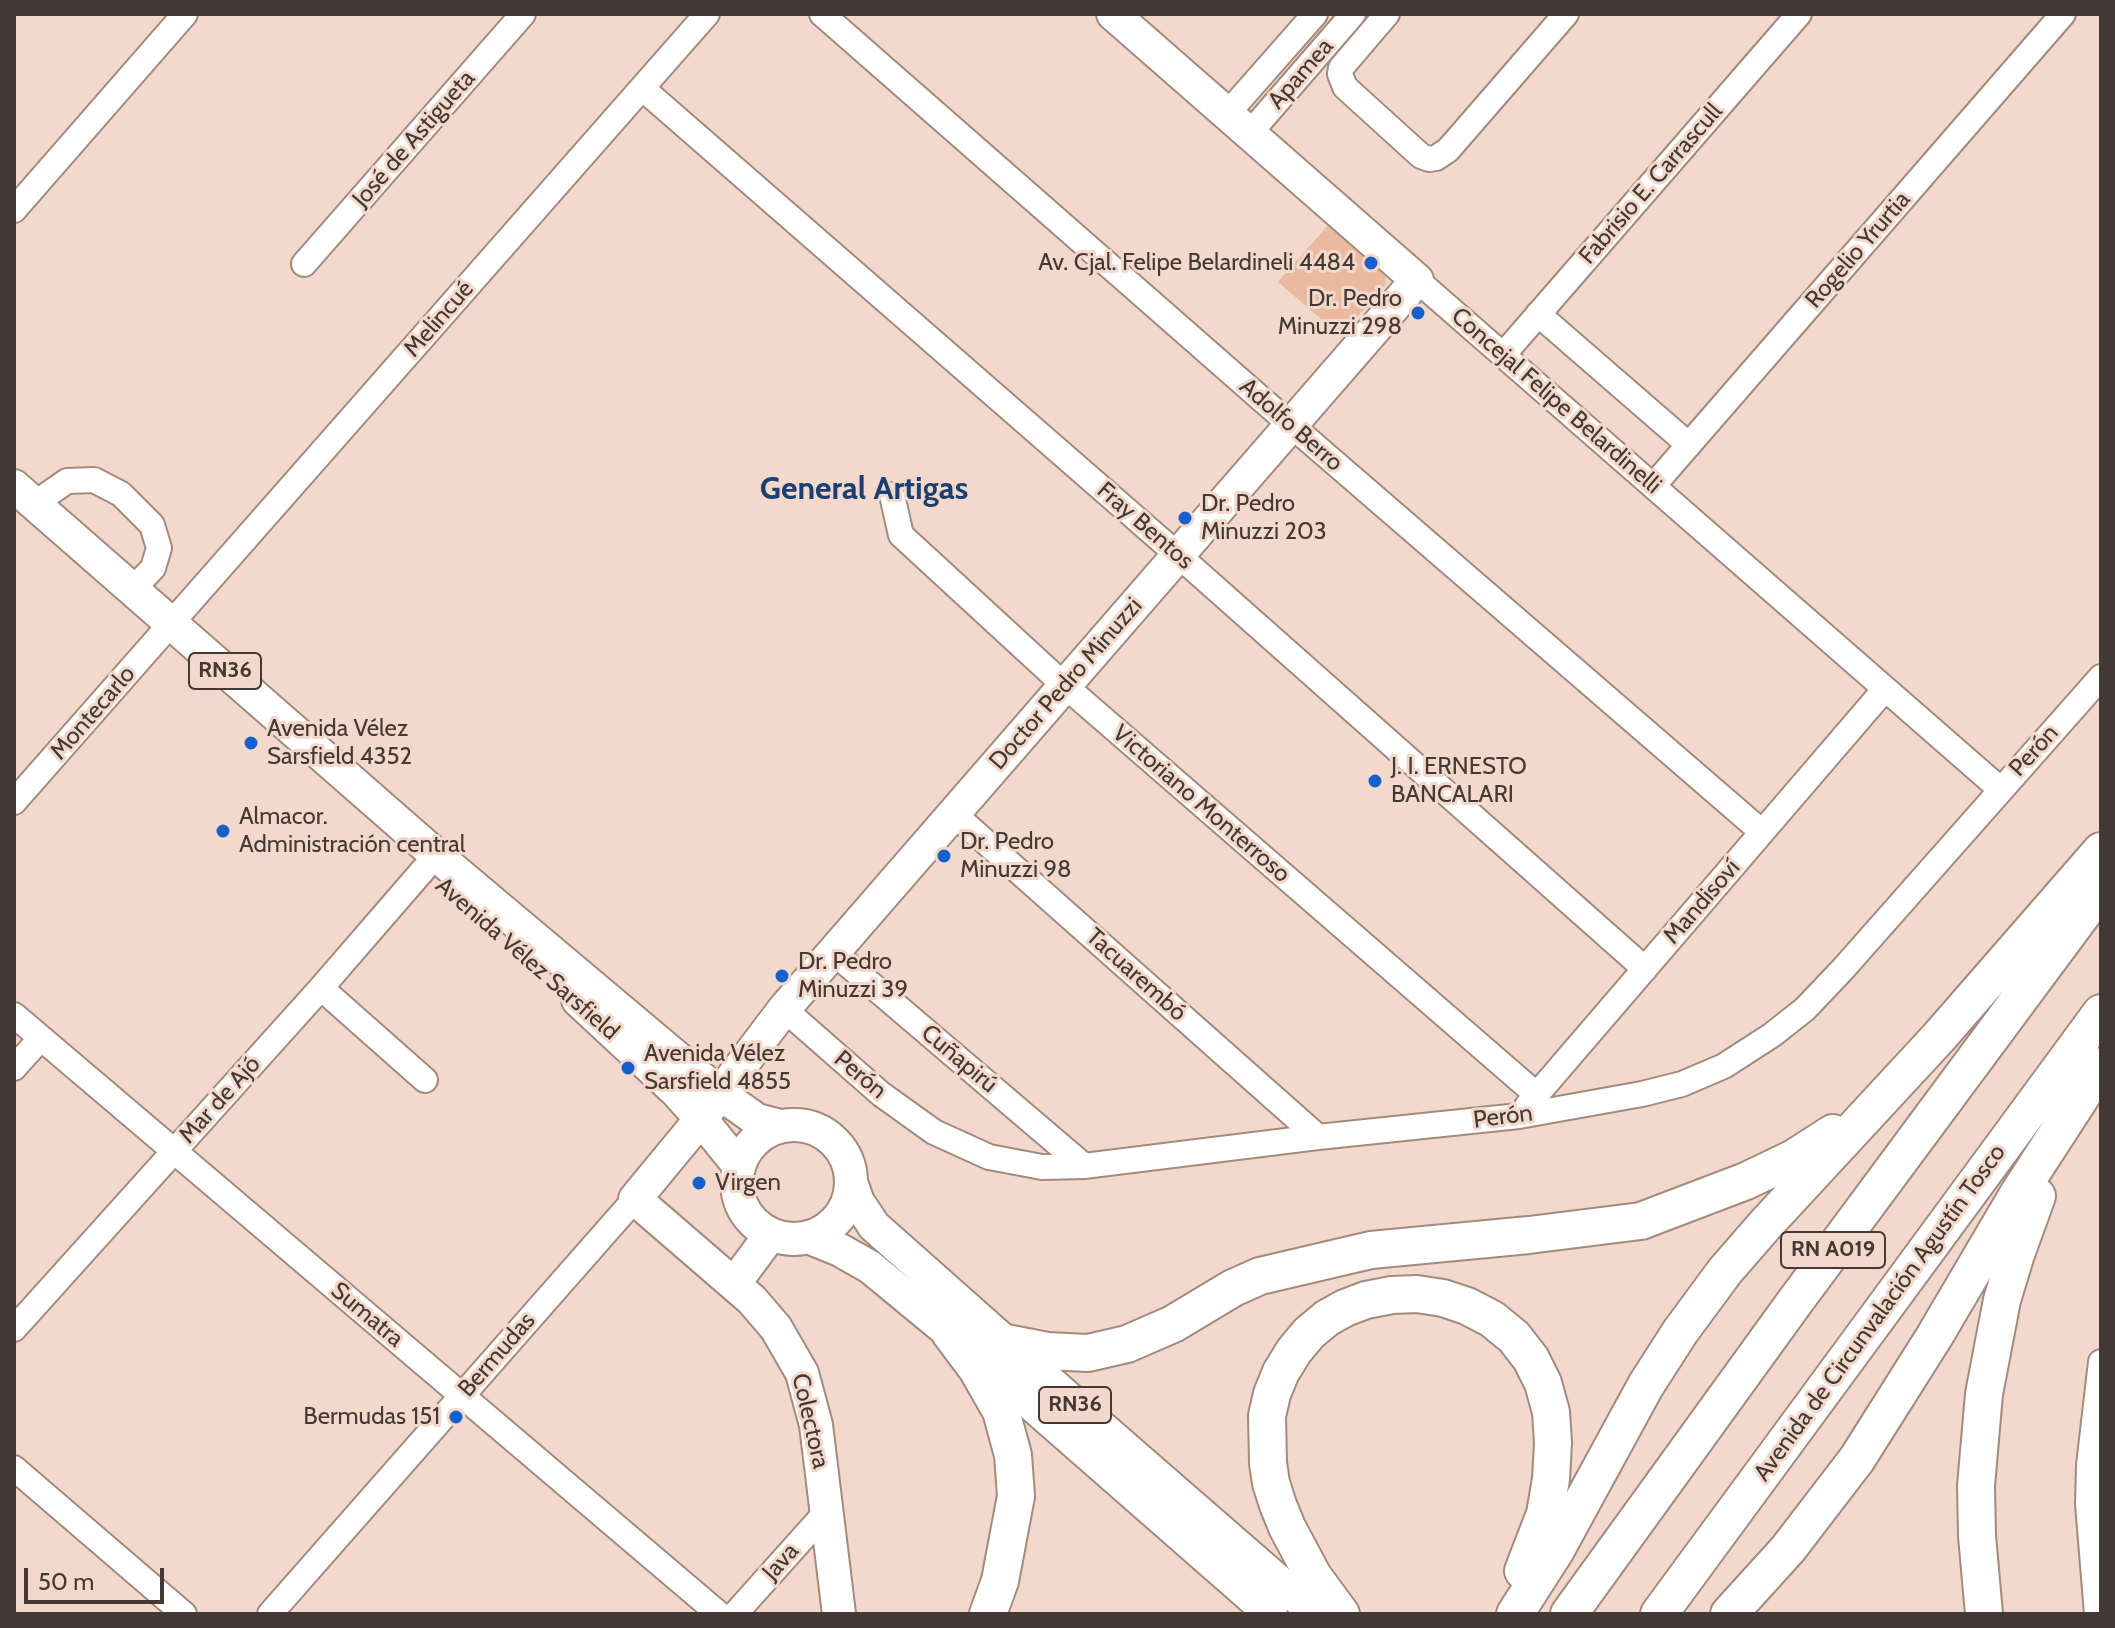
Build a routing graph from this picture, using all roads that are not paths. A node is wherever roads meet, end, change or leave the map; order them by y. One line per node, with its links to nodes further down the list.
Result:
1 (185, 14): 14 (street)
2 (523, 14): 15 (street, José de Astigueta)
3 (707, 14): 12 (street, Melincué)
4 (822, 14): 19 (street, Adolfo Berro)
5 (1113, 14): 13 (main road, Concejal Felipe Belardinelli)
6 (1315, 14): 13 (street, Apamea)
7 (1353, 14): 13 (street, Apamea)
8 (1387, 14): 9 (street)
9 (1566, 14)
10 (1799, 14): 17 (street, Fabrisio E. Carrascull)
11 (2063, 14): 20 (street, Rogelio Yrurtia)
12 (642, 88): 24 (street, Fray Bentos); 26 (street, Melincué)
13 (1238, 124): 16 (main road, Concejal Felipe Belardinelli)
14 (14, 210)
15 (304, 264)
16 (1417, 280): 18 (street, Concejal Felipe Belardinelli); 19 (main road, Doctor Pedro Minuzzi)
17 (1538, 314): 18 (street, Fabrisio E. Carrascull); 20 (street)
18 (1503, 355): 21 (street, Concejal Felipe Belardinelli)
19 (1291, 425): 24 (main road, Doctor Pedro Minuzzi); 33 (street, Adolfo Berro)
20 (1689, 445): 21 (street, Rogelio Yrurtia)
21 (1653, 486): 29 (street, Concejal Felipe Belardinelli)
22 (892, 495): 28 (street, Victoriano Monterroso)
23 (21, 500): 25 (main road, Avenida Vélez Sarsfield / RN36); 25 (street); 26 (main road, Avenida Vélez Sarsfield / RN36)
24 (1178, 555): 28 (main road, Doctor Pedro Minuzzi); 38 (street, Fray Bentos)
25 (132, 590): 26 (main road, Avenida Vélez Sarsfield / RN36)
26 (166, 631): 31 (street, Montecarlo); 35 (main road, Avenida Vélez Sarsfield / RN36); 49 (main road, Avenida Vélez Sarsfield / RN36)
27 (2101, 677): 30 (street, Perón)
28 (1064, 685): 32 (main road, Doctor Pedro Minuzzi); 47 (street, Victoriano Monterroso)
29 (1885, 689): 30 (street, Concejal Felipe Belardinelli); 33 (street, Mandisoví)
30 (2000, 789): 50 (street, Perón)
31 (14, 802)
32 (954, 814): 37 (main road, Doctor Pedro Minuzzi); 52 (street, Tacuarembó)
33 (1762, 832): 38 (street, Mandisoví)
34 (2101, 851): 48 (highway)
35 (424, 869): 39 (street, Mar de Ajó); 49 (main road, Avenida Vélez Sarsfield / RN36)
36 (2101, 889): 79 (highway, RN A019)
37 (833, 952): 40 (main road, Doctor Pedro Minuzzi); 55 (street, Cuñapirú)
38 (1645, 969): 47 (street, Mandisoví)
39 (321, 988): 46 (street); 53 (street, Mar de Ajó)
40 (784, 1009): 49 (main road, Doctor Pedro Minuzzi); 55 (street, Perón)
41 (2101, 1013): 80 (highway, Avenida de Circunvalación Agustín Tosco / RN A019)
42 (14, 1015): 43 (street, Sumatra)
43 (41, 1038): 44 (street); 53 (street, Sumatra)
44 (14, 1068)
45 (2092, 1079): 81 (highway); 82 (highway)
46 (425, 1080)
47 (1537, 1095): 50 (street, Mandisoví)
48 (1883, 1097): 63 (highway); 78 (highway)
49 (710, 1106): 51 (main road, Avenida Vélez Sarsfield / RN36); 54 (main road, Avenida Vélez Sarsfield / RN36); 57 (main road, Bermudas)
50 (1519, 1116): 52 (street, Perón)
51 (780, 1126): 54 (main road); 56 (main road, RN36)
52 (1318, 1137): 55 (street, Perón)
53 (174, 1151): 61 (street, Mar de Ajó); 65 (street, Sumatra)
54 (739, 1166): 58 (main road)
55 (1084, 1166)
56 (851, 1182): 59 (main road); 63 (main road, RN36)
57 (635, 1199): 60 (main road, Colectora); 65 (street, Bermudas)
58 (771, 1234): 59 (main road, RN36); 60 (main road)
59 (808, 1237): 62 (main road, RN36)
60 (734, 1284): 67 (main road, Colectora)
61 (14, 1329)
62 (950, 1333): 73 (highway); 74 (main road, RN36)
63 (1006, 1343): 75 (main road, RN36)
64 (2101, 1362): 83 (street)
65 (462, 1395): 69 (street, Bermudas); 70 (street, Sumatra)
66 (18, 1480): 68 (street)
67 (828, 1510): 71 (street, Java); 72 (main road, Colectora)
68 (184, 1614)
69 (270, 1614)
70 (719, 1614)
71 (735, 1614)
72 (839, 1614)
73 (988, 1614)
74 (1271, 1614)
75 (1316, 1614)
76 (1341, 1614): 77 (highway)
77 (1501, 1614)
78 (1515, 1614)
79 (1569, 1614)
80 (1659, 1614)
81 (1729, 1614)
82 (1984, 1614)
83 (2097, 1614)

